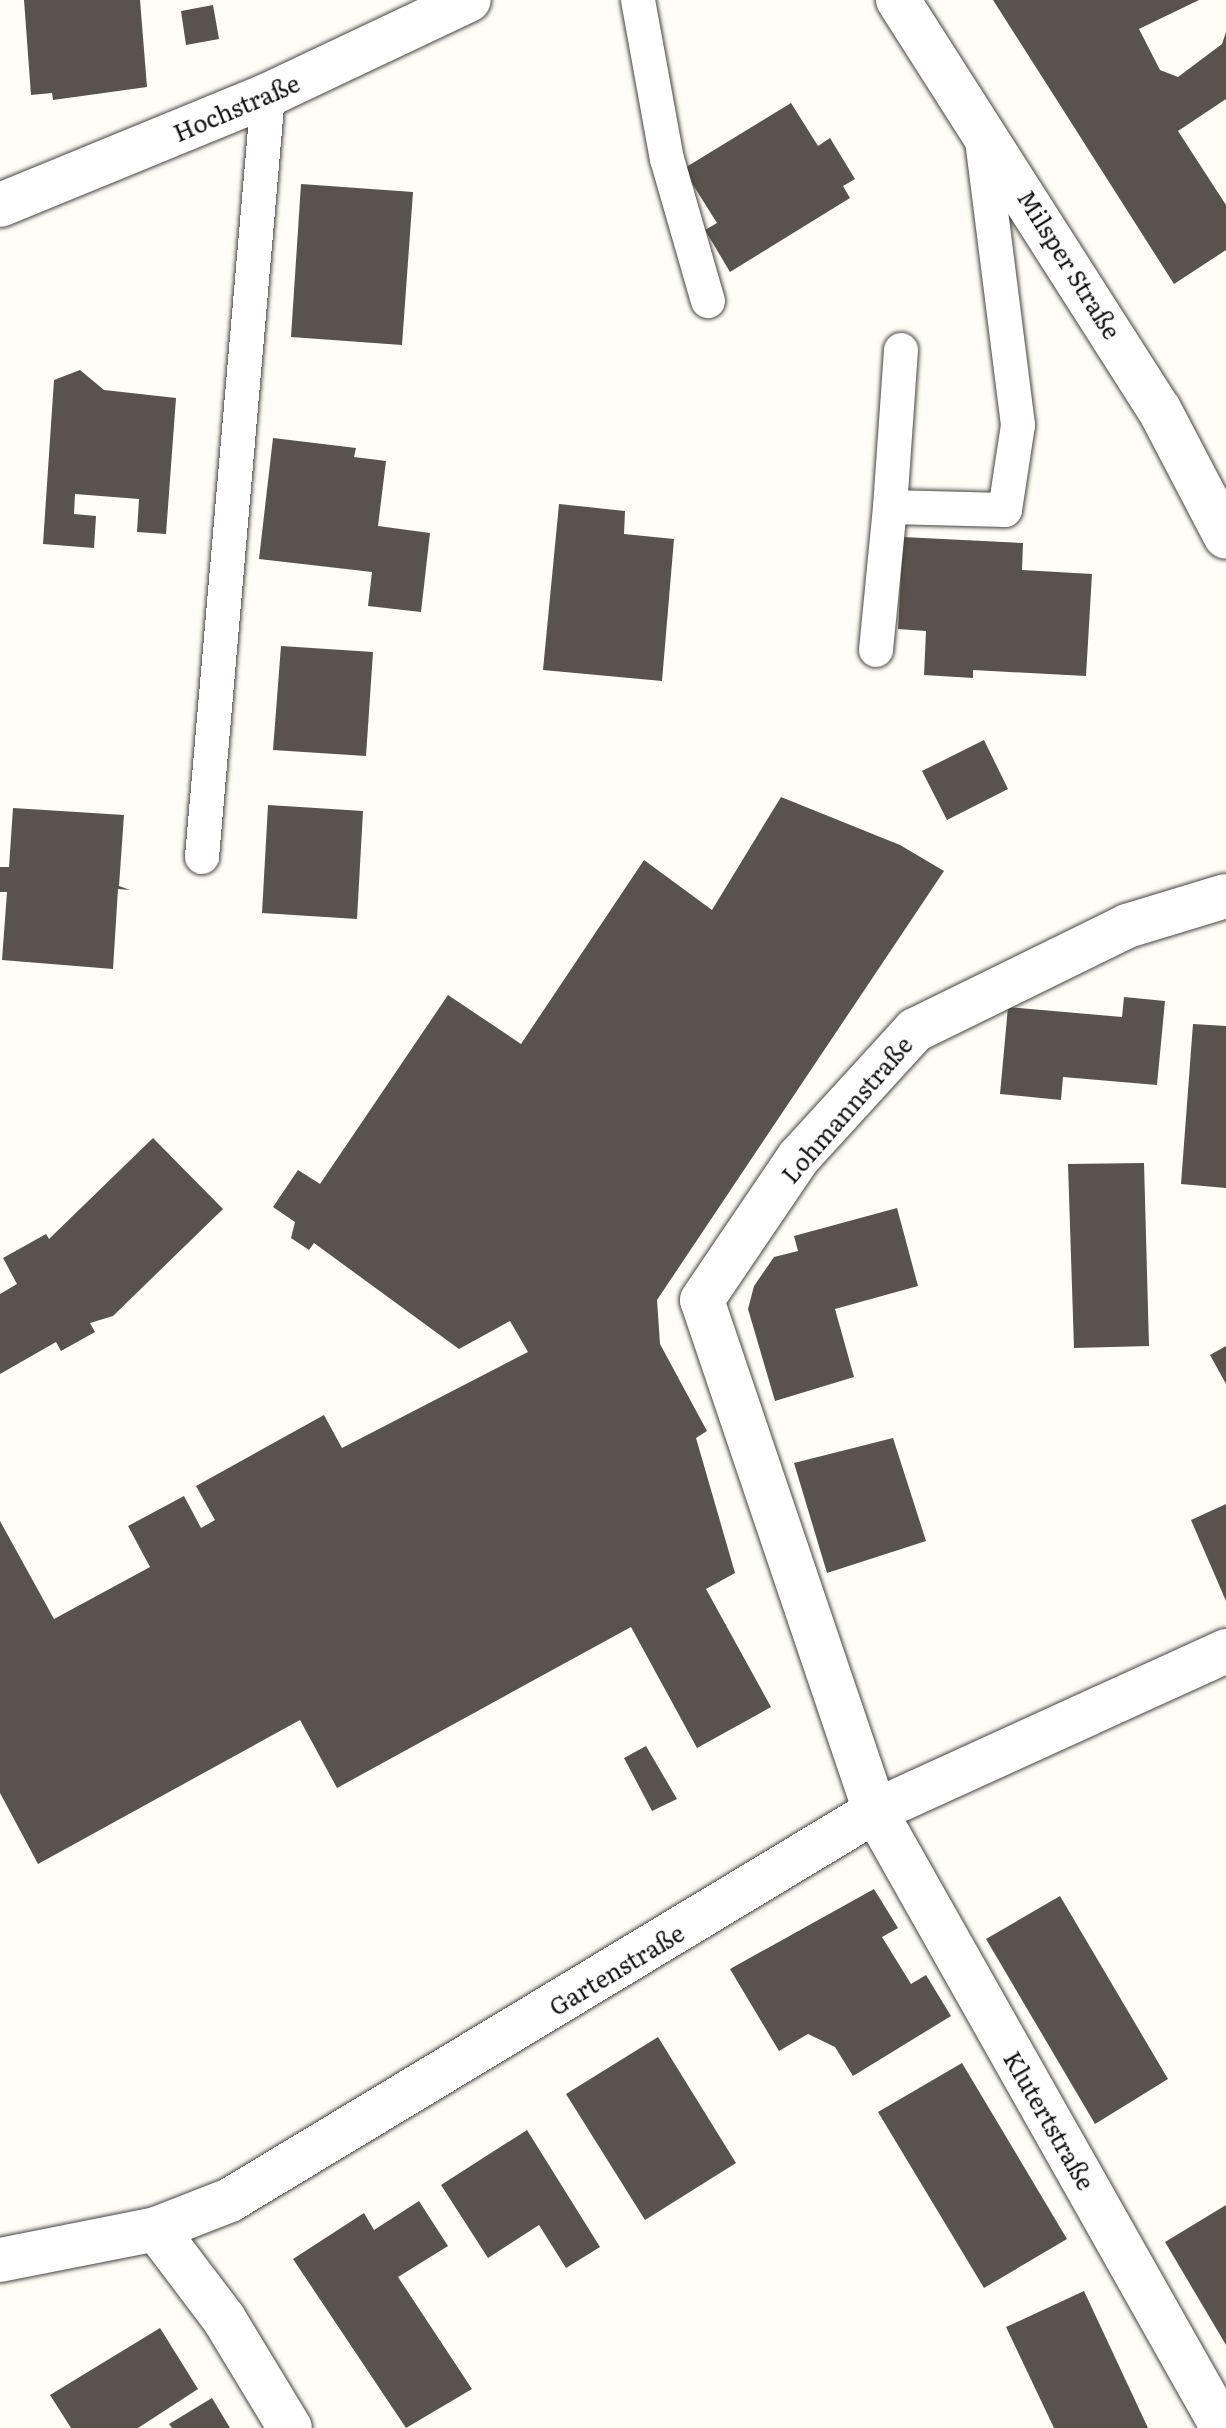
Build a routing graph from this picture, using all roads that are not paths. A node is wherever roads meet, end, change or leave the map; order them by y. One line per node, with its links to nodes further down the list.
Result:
1 (469, 0): 4 (street, Hochstraße)
2 (638, 0): 7 (lane)
3 (898, 0): 5 (street, Milsper Straße)
4 (268, 95): 6 (street, Hochstraße); 12 (lane)
5 (980, 122): 9 (lane); 10 (street, Milsper Straße)
6 (0, 205)
7 (708, 301)
8 (901, 350): 9 (lane)
9 (890, 507): 11 (lane)
10 (1226, 537)
11 (876, 650)
12 (202, 857)
13 (1226, 896): 15 (street, Lohmannstraße)
14 (1226, 1651): 15 (street, Gartenstraße)
15 (875, 1811): 16 (street, Gartenstraße); 19 (street, Klutertstraße)
16 (156, 2229): 17 (street, Gartenstraße); 18 (street)
17 (0, 2260)
18 (290, 2428)
19 (1223, 2428)

